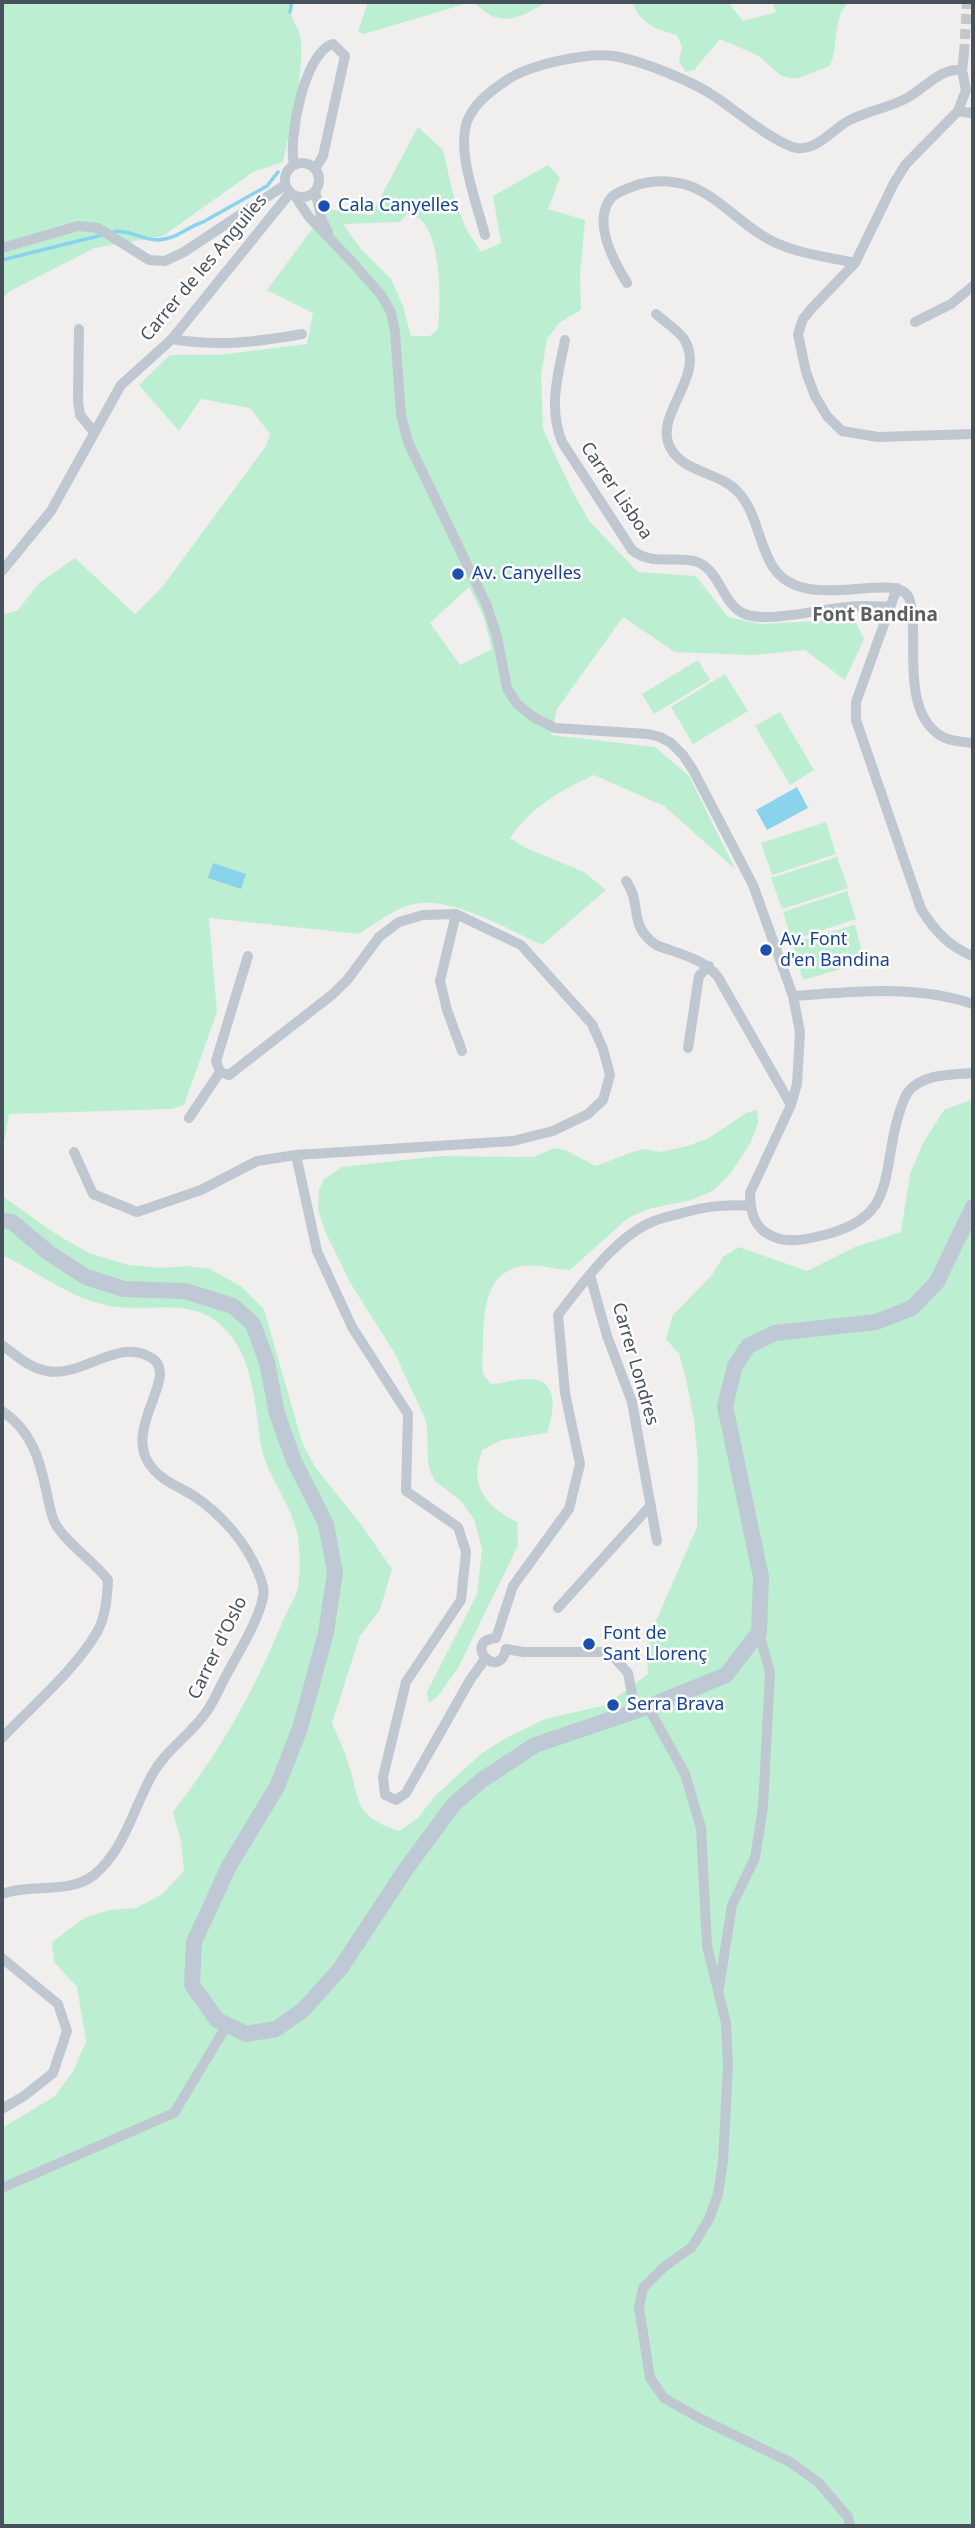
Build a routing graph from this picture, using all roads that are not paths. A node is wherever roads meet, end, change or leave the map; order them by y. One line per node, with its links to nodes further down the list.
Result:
1 (964, 54): 2 (street)
2 (962, 70): 3 (street); 9 (street)
3 (958, 111): 4 (street); 12 (street)
4 (973, 111)
5 (294, 165): 6 (street); 6 (street); 7 (street)
6 (315, 170): 8 (street)
7 (290, 191): 8 (street); 10 (street); 11 (street); 19 (street, Carrer de les Anguiles)
8 (315, 191): 10 (street)
9 (485, 235)
10 (333, 242): 32 (street)
11 (2, 248)
12 (855, 263): 13 (street); 22 (street)
13 (627, 283)
14 (973, 286): 16 (street)
15 (656, 314): 24 (street)
16 (915, 322)
17 (79, 329): 21 (street)
18 (302, 334): 19 (street)
19 (172, 339): 21 (street, Carrer de les Anguiles)
20 (565, 340): 25 (street, Carrer Lisboa)
21 (94, 432): 23 (street, Carrer de les Anguiles)
22 (973, 434)
23 (2, 571)
24 (897, 588): 25 (street); 26 (street)
25 (890, 607): 30 (street)
26 (973, 743)
27 (626, 881): 31 (street)
28 (456, 914): 35 (street); 36 (street); 41 (street)
29 (248, 956): 36 (street)
30 (973, 956)
31 (709, 966): 34 (street); 38 (street)
32 (793, 996): 33 (street); 38 (street)
33 (973, 1004)
34 (688, 1048)
35 (462, 1051)
36 (220, 1072): 39 (street)
37 (973, 1073): 42 (street)
38 (791, 1105): 42 (street)
39 (190, 1118)
40 (74, 1152): 41 (street)
41 (296, 1154): 54 (street)
42 (750, 1206): 45 (street)
43 (973, 1207): 51 (main road)
44 (2, 1220): 60 (main road)
45 (590, 1275): 48 (street, Carrer Londres); 52 (street)
46 (2, 1345): 57 (street, Carrer d'Oslo)
47 (2, 1411): 56 (street)
48 (651, 1505): 49 (street, Carrer Londres); 50 (street)
49 (657, 1541)
50 (558, 1608)
51 (759, 1632): 55 (main road); 59 (street)
52 (496, 1638): 53 (street); 54 (street)
53 (506, 1649): 54 (street); 55 (street)
54 (485, 1659)
55 (641, 1709): 59 (street); 60 (main road)
56 (2, 1738)
57 (2, 1894)
58 (2, 1958): 61 (street)
59 (718, 1998): 63 (street)
60 (227, 2025): 62 (street)
61 (2, 2109)
62 (2, 2188)
63 (850, 2526)

